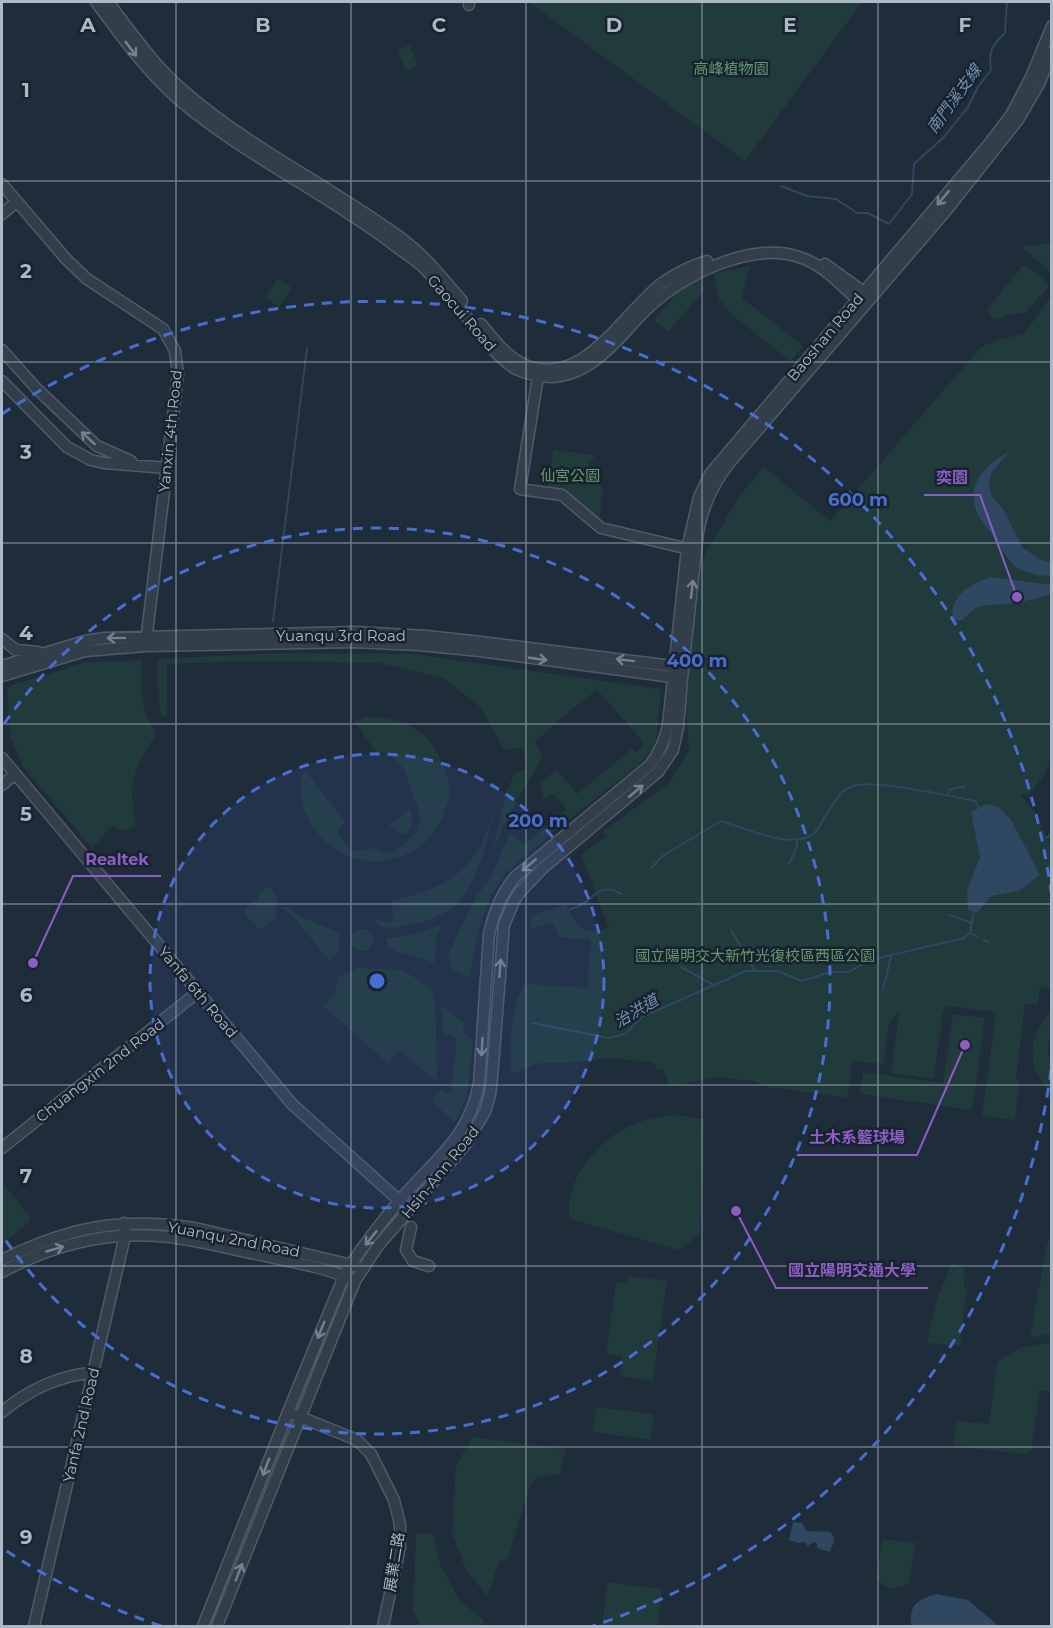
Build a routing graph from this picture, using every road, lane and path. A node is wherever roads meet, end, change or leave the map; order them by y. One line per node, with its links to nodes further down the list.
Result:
1 (96, 2): 11 (street, Gaocui Road, one-way to 11)
2 (108, 2): 11 (street, Gaocui Road)
3 (1052, 26): 5 (street, Baoshan Road)
4 (1052, 52): 5 (street, Baoshan Road)
5 (1014, 118): 9 (street, Baoshan Road)
6 (2, 184): 7 (street, Yanxin 4th Road)
7 (16, 202): 8 (street); 14 (street, Yanxin 4th Road)
8 (2, 214)
9 (864, 299): 11 (street); 15 (street, Baoshan Road)
10 (2, 350): 13 (street, one-way to 10)
11 (538, 373): 15 (street)
12 (2, 381): 13 (street)
13 (140, 464): 14 (street)
14 (167, 468): 17 (street, Yanxin 4th Road)
15 (692, 550): 20 (street, Baoshan Road)
16 (2, 639): 18 (street)
17 (146, 641): 18 (street, Yuanqu 3rd Road, one-way to 18); 20 (street, Yuanqu 3rd Road); 21 (street, Yuanqu 3rd Road)
18 (44, 653): 19 (street, Yuanqu 3rd Road)
19 (2, 666)
20 (677, 672): 27 (street, Hsin-Ann Road, one-way to 27); 28 (street, Hsin-Ann Road, one-way to 20)
21 (2, 676)
22 (2, 758): 23 (street, Yanfa 6th Road)
23 (14, 776): 24 (street); 25 (street, Yanfa 6th Road)
24 (2, 785)
25 (198, 992): 26 (street, Chuangxin 2nd Road); 27 (street, Yanfa 6th Road)
26 (2, 1148)
27 (400, 1201): 28 (street, Yanfa 6th Road); 33 (street, Hsin-Ann Road, one-way to 33)
28 (410, 1210): 35 (street, Hsin-Ann Road)
29 (124, 1223): 31 (street, Yanfa 2nd Road); 32 (street, Yuanqu 2nd Road); 33 (street, Yuanqu 2nd Road)
30 (411, 1227): 34 (street)
31 (125, 1236): 36 (street, Yuanqu 2nd Road, one-way to 31); 37 (street, Yuanqu 2nd Road); 39 (street, Yanfa 2nd Road)
32 (2, 1260)
33 (351, 1264): 35 (street, Yuanqu 2nd Road); 37 (street, Hsin-Ann Road)
34 (429, 1266)
35 (362, 1269): 38 (street, Hsin-Ann Road)
36 (2, 1272)
37 (344, 1276): 38 (street, Yuanqu 2nd Road); 41 (street, Hsin-Ann Road, one-way to 41)
38 (355, 1281): 42 (street, Hsin-Ann Road)
39 (92, 1373): 40 (street); 43 (street, Yanfa 2nd Road)
40 (2, 1412)
41 (288, 1412): 42 (street, 展業二路); 44 (street, Hsin-Ann Road, one-way to 44)
42 (300, 1417): 45 (street, Hsin-Ann Road, one-way to 42); 46 (street, 展業二路)
43 (34, 1626)
44 (203, 1626)
45 (218, 1626)
46 (382, 1626)

